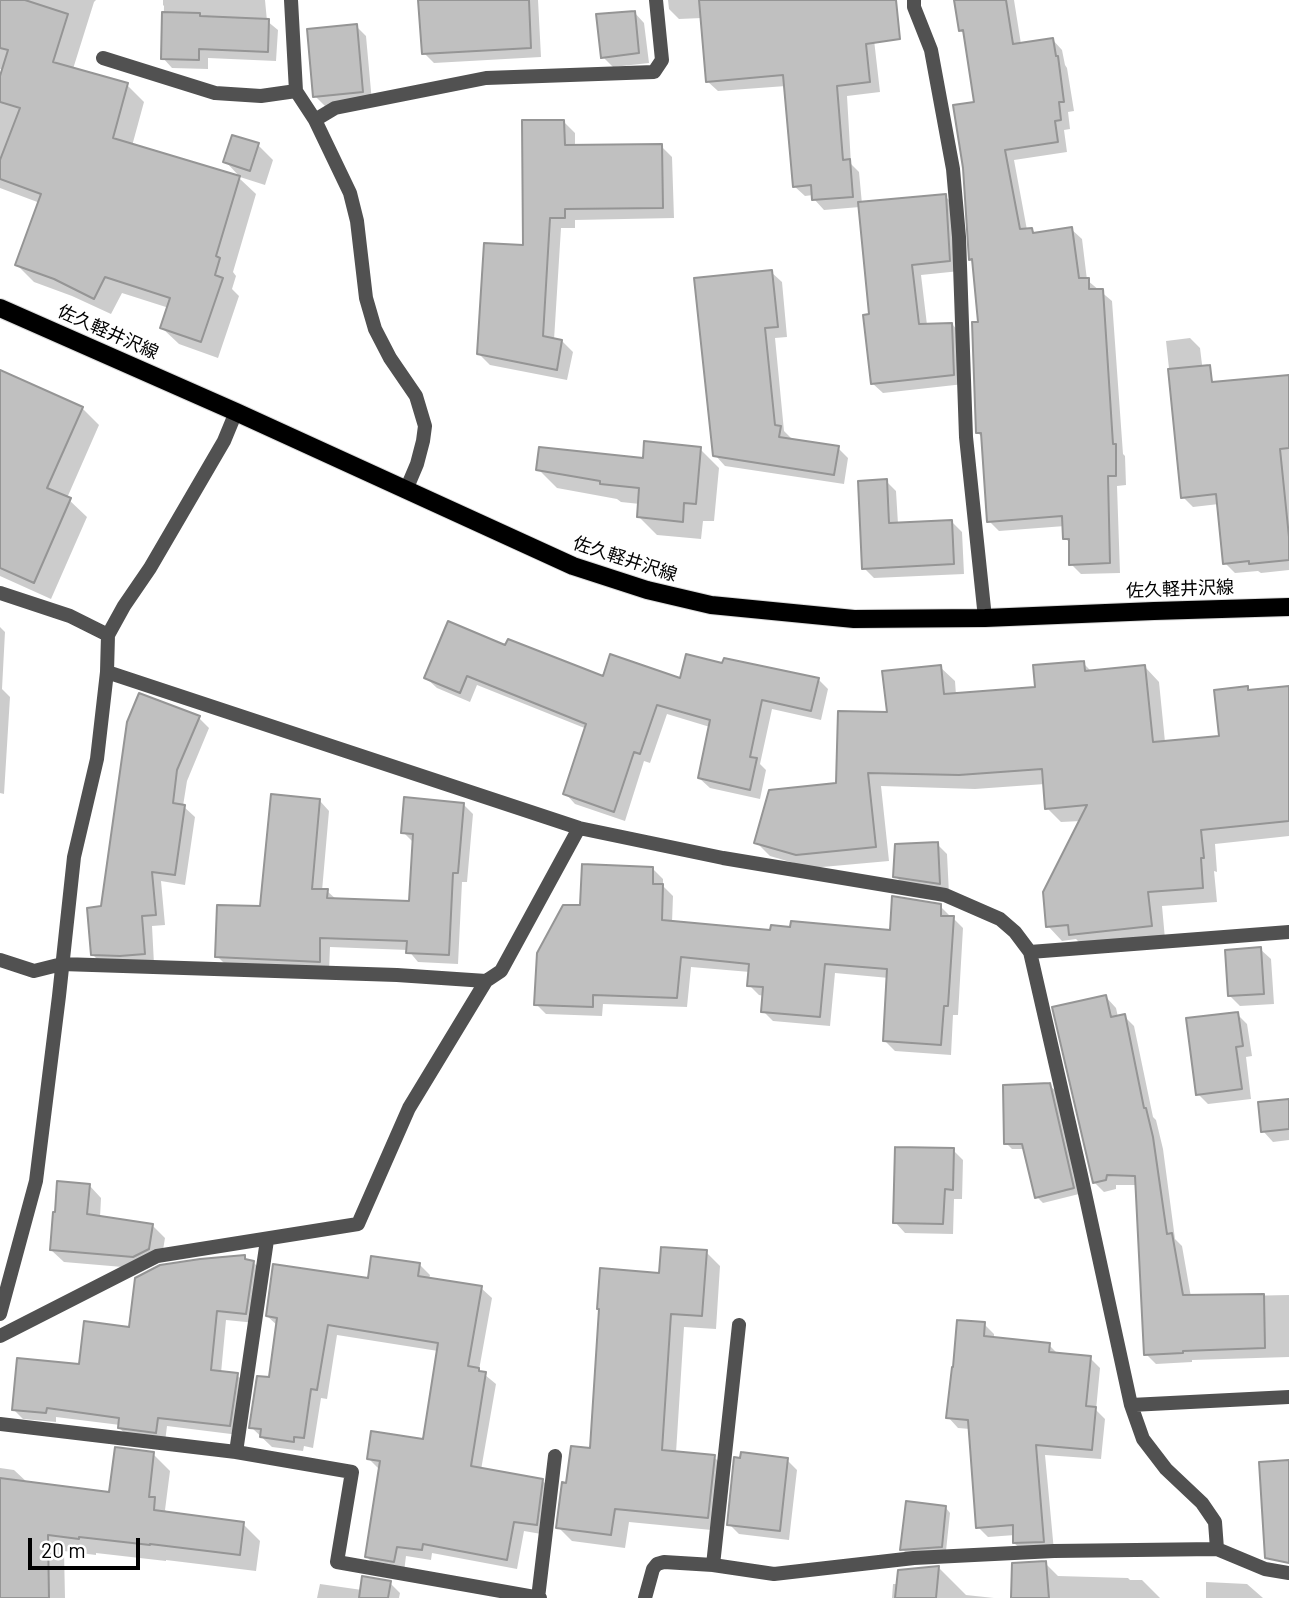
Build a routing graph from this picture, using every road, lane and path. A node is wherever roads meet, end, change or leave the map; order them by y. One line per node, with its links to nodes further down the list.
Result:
1 (291, 0): 5 (street)
2 (656, 0): 6 (street)
3 (914, 0): 12 (street)
4 (103, 58): 5 (street)
5 (296, 90): 6 (street)
6 (314, 120): 9 (street)
7 (0, 308): 8 (main road, 佐久軽井沢線)
8 (236, 412): 9 (main road, 佐久軽井沢線); 13 (street)
9 (406, 490): 12 (main road, 佐久軽井沢線)
10 (0, 593): 13 (street)
11 (1289, 607): 12 (main road, 佐久軽井沢線)
12 (985, 618)
13 (108, 635): 14 (street)
14 (107, 672): 15 (street); 19 (street)
15 (579, 828): 17 (street); 20 (street)
16 (1289, 932): 17 (street)
17 (1030, 952): 26 (street)
18 (0, 960): 19 (street)
19 (62, 964): 20 (street); 22 (street)
20 (485, 981): 21 (street)
21 (267, 1240): 24 (street); 28 (street)
22 (0, 1314)
23 (739, 1325): 31 (street)
24 (0, 1336)
25 (1289, 1397): 26 (street)
26 (1131, 1405): 30 (street)
27 (0, 1424): 28 (street)
28 (236, 1452): 33 (street)
29 (555, 1456): 33 (street)
30 (1217, 1549): 31 (street); 32 (street)
31 (713, 1565): 34 (street)
32 (1289, 1573)
33 (539, 1598)
34 (645, 1598)

